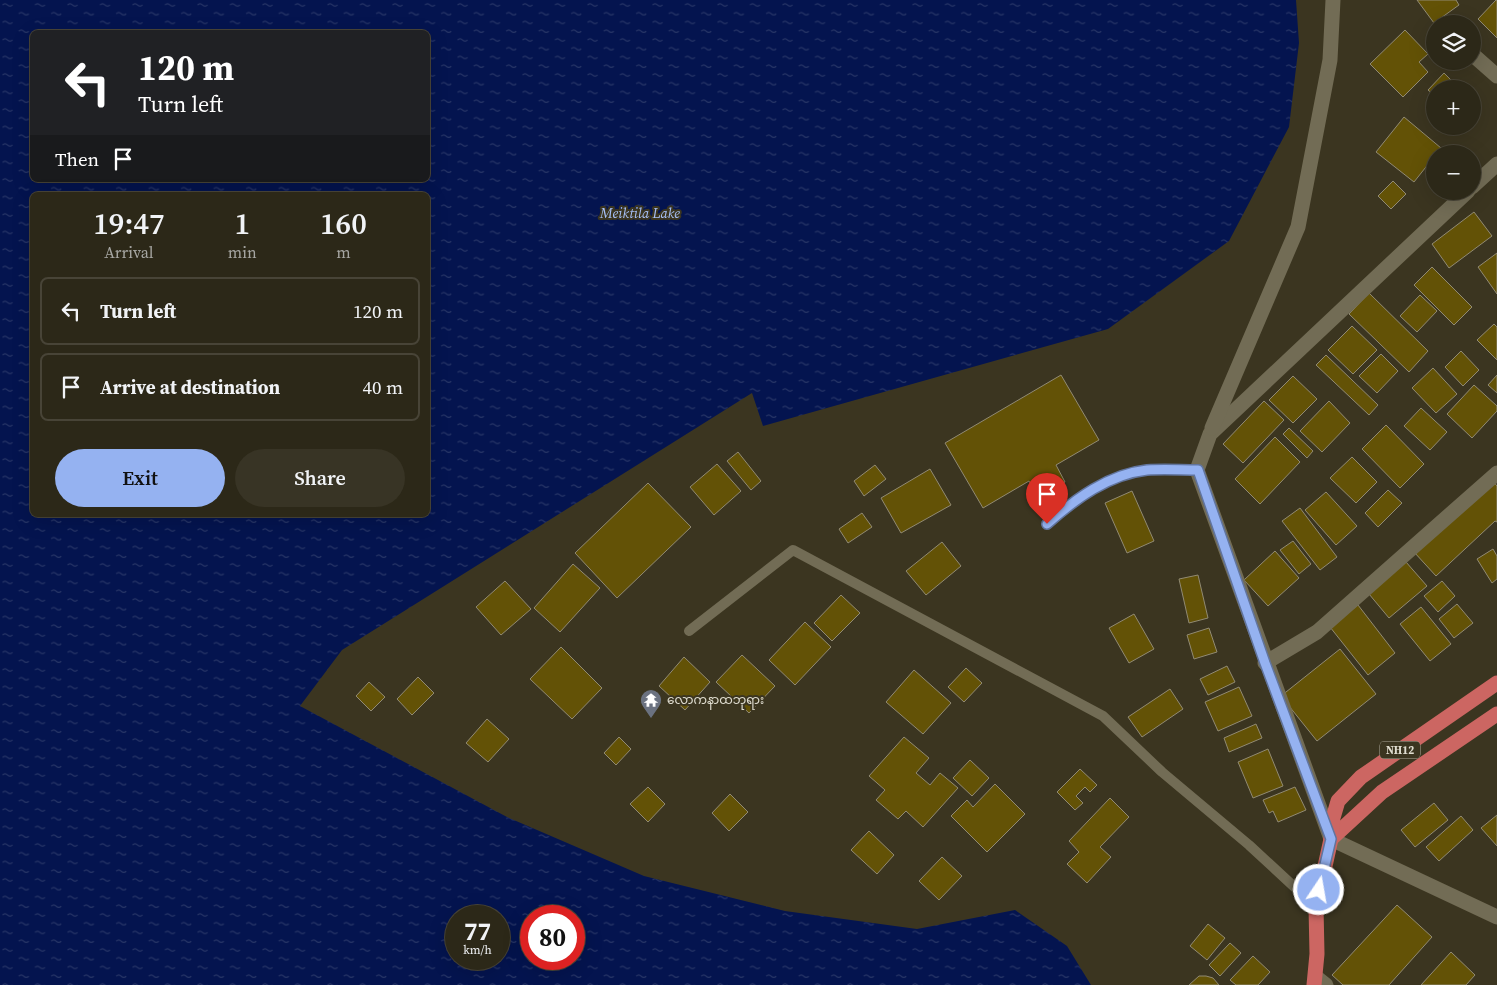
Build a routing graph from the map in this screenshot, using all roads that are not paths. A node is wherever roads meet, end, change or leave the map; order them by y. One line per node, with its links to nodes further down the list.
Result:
1 (1333, 0): 7 (street)
2 (1481, 62): 3 (street)
3 (1497, 76)
4 (1497, 164): 5 (street)
5 (1481, 179)
6 (1458, 200): 7 (street)
7 (1210, 434): 8 (street)
8 (1198, 470): 10 (lane); 12 (street)
9 (1497, 473): 12 (street)
10 (1047, 524)
11 (689, 631): 16 (lane)
12 (1265, 663): 15 (street)
13 (1497, 683): 15 (highway, NH12)
14 (1497, 714): 15 (highway, NH12)
15 (1331, 839): 16 (highway, NH12); 17 (street)
16 (1316, 907): 18 (highway, NH12)
17 (1497, 917)
18 (1319, 982)

